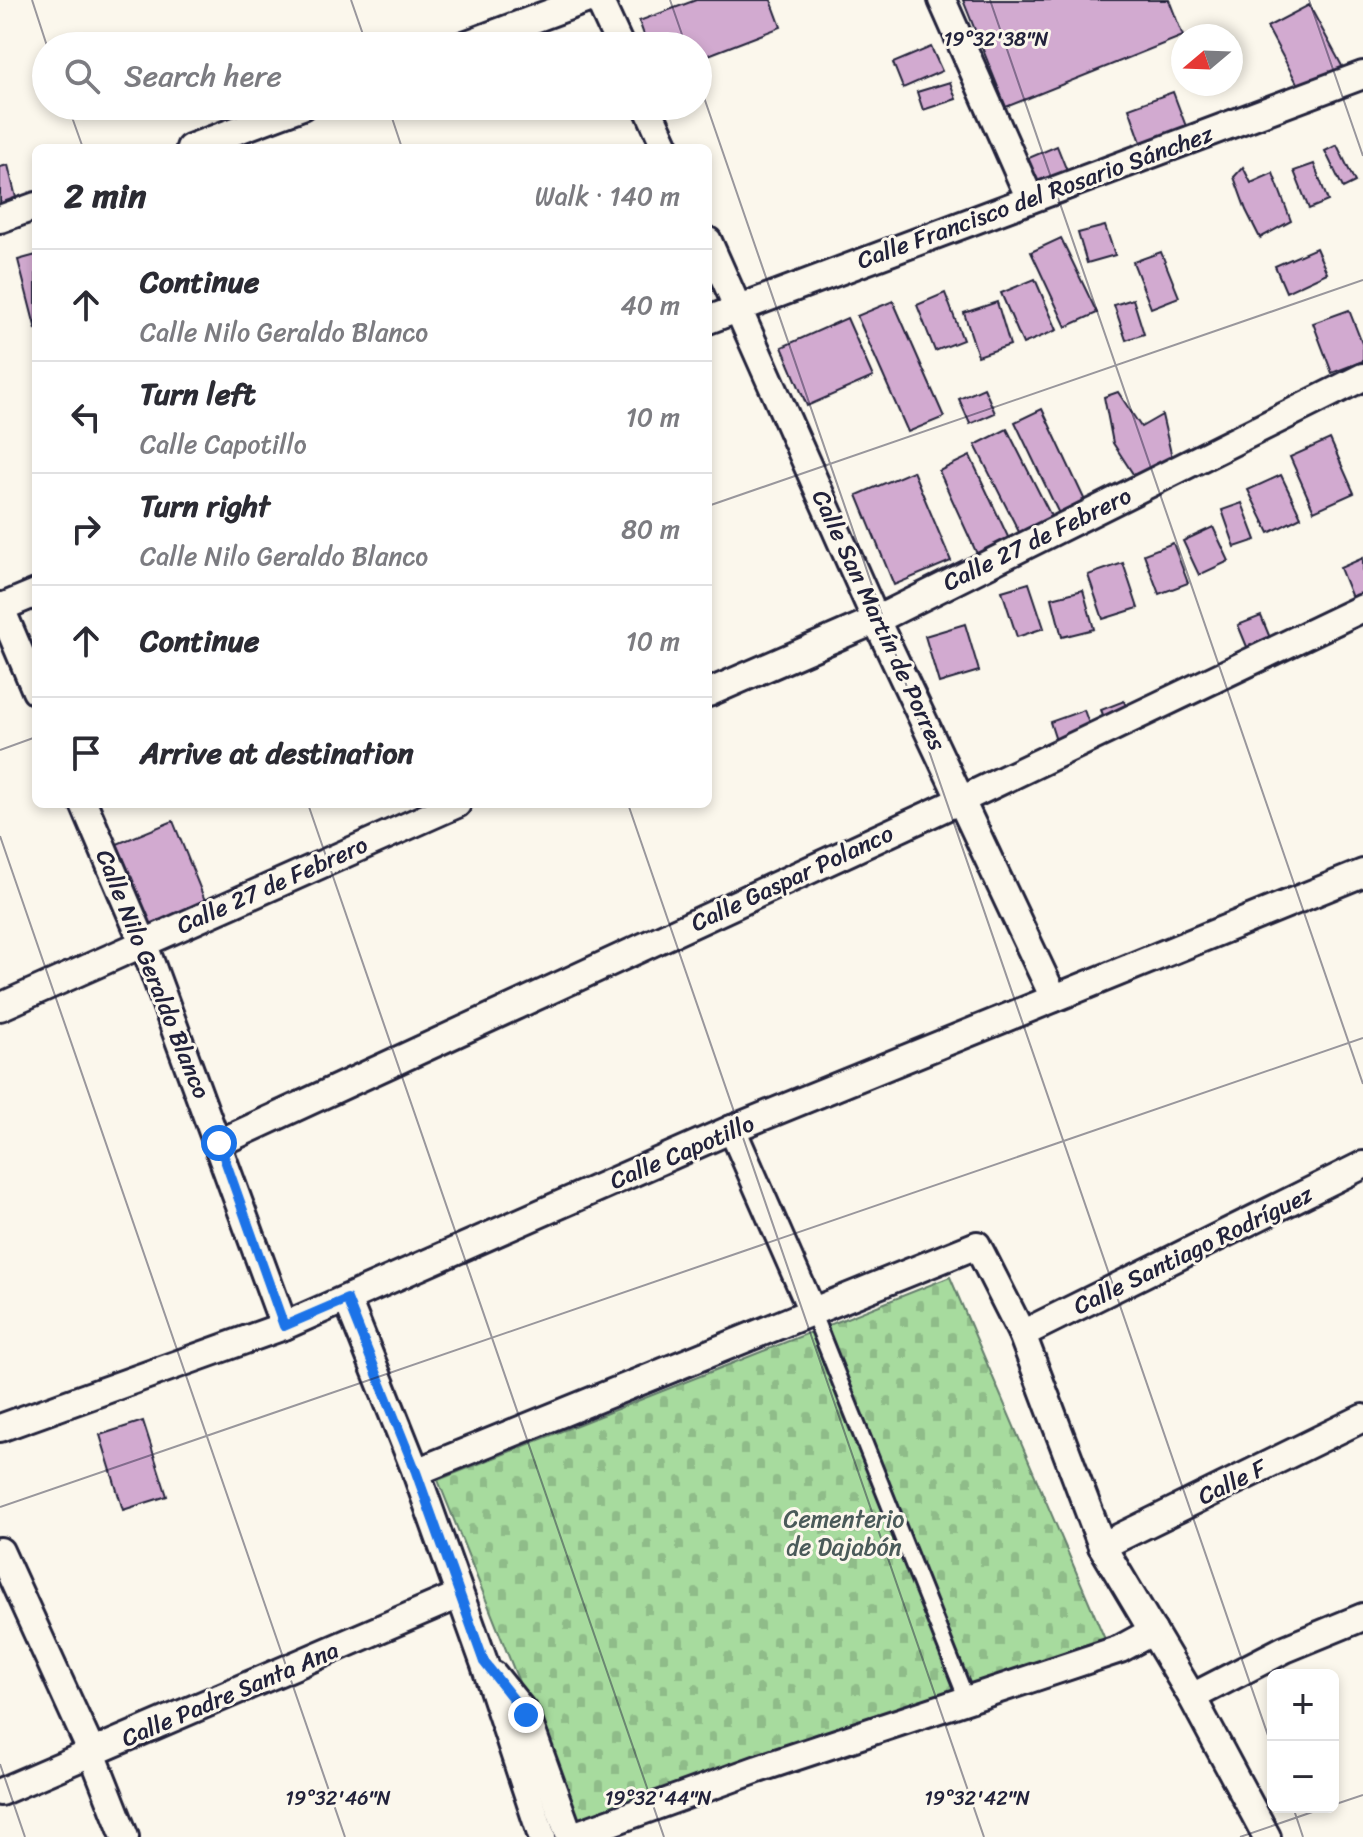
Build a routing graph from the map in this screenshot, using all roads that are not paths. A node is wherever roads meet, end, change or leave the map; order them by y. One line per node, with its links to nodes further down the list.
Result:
1 (585, 0): 4 (street)
2 (599, 0): 5 (street)
3 (942, 0): 11 (street)
4 (499, 32)
5 (614, 32)
6 (1363, 75): 11 (street, Calle Francisco del Rosario Sánchez)
7 (265, 120): 9 (street)
8 (653, 120): 10 (street)
9 (201, 144)
10 (664, 144)
11 (1030, 199): 15 (street, Calle Francisco del Rosario Sánchez)
12 (32, 207): 13 (street)
13 (0, 219)
14 (712, 250): 15 (street, Calle San Martín de Porres)
15 (738, 307): 16 (street, Calle Francisco del Rosario Sánchez); 21 (street, Calle San Martín de Porres)
16 (712, 318)
17 (1363, 377): 21 (street, Calle 27 de Febrero)
18 (32, 595): 19 (street)
19 (0, 607): 22 (street)
20 (1363, 608): 24 (street, Calle Gaspar Polanco)
21 (876, 620): 23 (street, Calle 27 de Febrero); 24 (street, Calle San Martín de Porres)
22 (32, 682)
23 (712, 691)
24 (963, 799): 29 (street, Calle San Martín de Porres); 32 (street, Calle Gaspar Polanco)
25 (86, 808): 28 (street, Calle Nilo Geraldo Blanco)
26 (448, 808): 28 (street, Calle 27 de Febrero)
27 (1363, 873): 29 (street, Calle Capotillo)
28 (143, 942): 30 (street, Calle 27 de Febrero); 32 (street, Calle Nilo Geraldo Blanco)
29 (1054, 998): 31 (street, Calle Capotillo)
30 (0, 1007)
31 (732, 1129): 34 (street, Calle Capotillo); 35 (street)
32 (219, 1143): 36 (street, Calle Nilo Geraldo Blanco)
33 (1363, 1165): 37 (street, Calle Santiago Rodríguez)
34 (347, 1299): 36 (street, Calle Capotillo); 40 (street)
35 (812, 1311): 37 (street); 40 (street); 48 (lane)
36 (284, 1326): 39 (street, Calle Capotillo)
37 (1022, 1334): 41 (street)
38 (1363, 1418): 41 (street, Calle F)
39 (0, 1428)
40 (416, 1472): 43 (street)
41 (1102, 1546): 45 (street)
42 (0, 1551): 49 (street)
43 (459, 1595): 46 (street); 49 (street, Calle Padre Santa Ana)
44 (1363, 1617): 47 (street)
45 (1153, 1631): 47 (street); 48 (street)
46 (484, 1662): 52 (street); 53 (street)
47 (1192, 1697): 54 (street)
48 (967, 1700): 53 (street)
49 (92, 1753): 50 (street, Calle Padre Santa Ana); 51 (street)
50 (0, 1792)
51 (125, 1837)
52 (542, 1837)
53 (570, 1837)
54 (1267, 1837)

